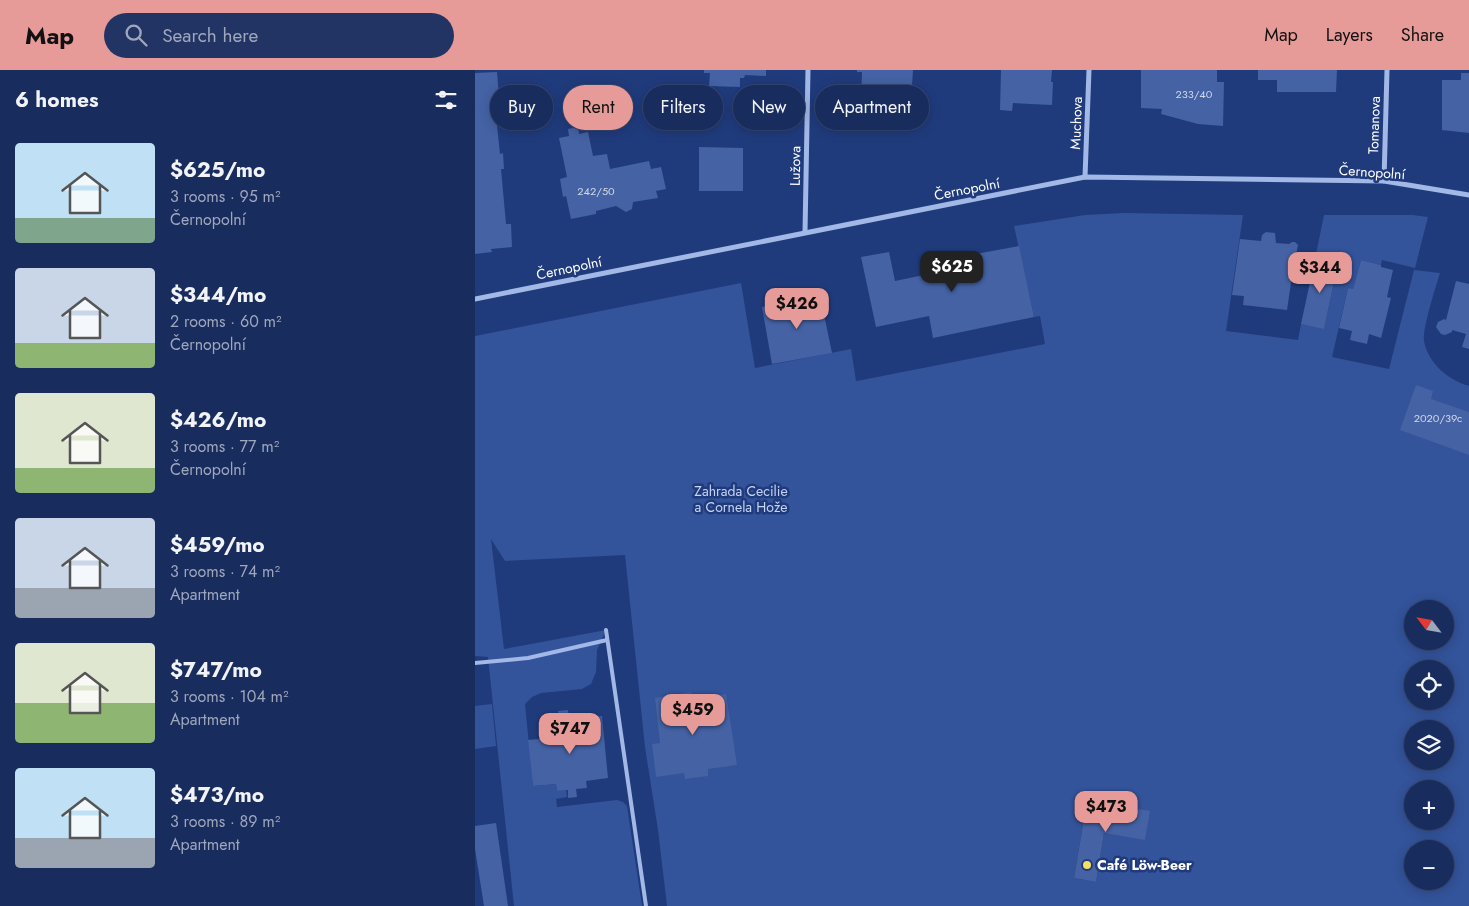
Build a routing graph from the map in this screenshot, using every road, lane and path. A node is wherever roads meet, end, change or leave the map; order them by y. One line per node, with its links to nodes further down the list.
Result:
1 (808, 70): 7 (street, Lužova)
2 (1089, 70): 4 (street, Muchova)
3 (1387, 70): 5 (street, Tomanova)
4 (1085, 177): 5 (street, Černopolní); 7 (street, Černopolní)
5 (1384, 181): 6 (street, Černopolní)
6 (1469, 195)
7 (805, 232): 8 (street, Černopolní)
8 (475, 299)
9 (606, 630): 10 (lane)
10 (607, 640): 11 (lane); 12 (lane)
11 (475, 662)
12 (646, 906)

